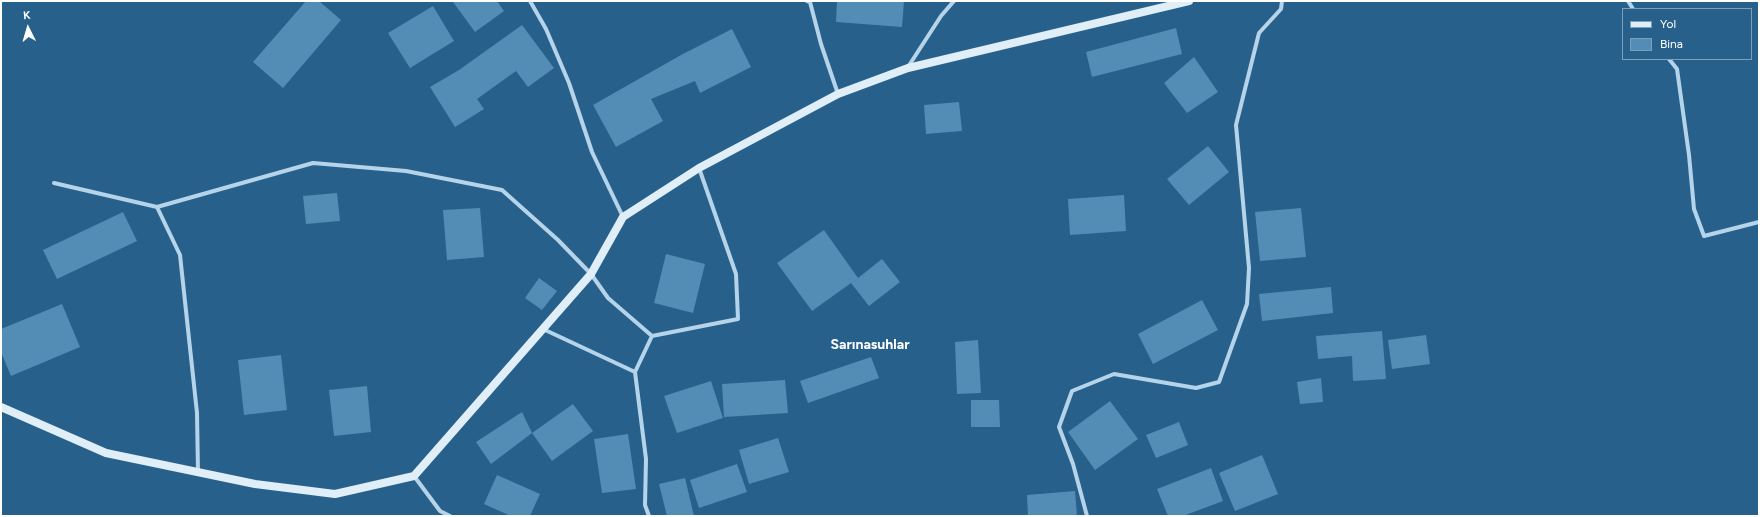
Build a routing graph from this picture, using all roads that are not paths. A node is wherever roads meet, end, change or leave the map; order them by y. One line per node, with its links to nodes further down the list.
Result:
1 (530, 1): 12 (street)
2 (807, 1): 8 (street)
3 (954, 1): 7 (street)
4 (1189, 1): 7 (street)
5 (1282, 1): 23 (street)
6 (1670, 60): 13 (street)
7 (908, 68): 8 (street)
8 (838, 94): 9 (street)
9 (699, 168): 12 (street); 16 (street)
10 (54, 183): 11 (street)
11 (158, 207): 14 (street); 19 (street)
12 (623, 217): 14 (street)
13 (1759, 222)
14 (591, 274): 15 (street); 16 (street)
15 (544, 329): 17 (street); 20 (street)
16 (652, 336): 17 (street)
17 (635, 372): 22 (street)
18 (1, 407): 19 (street)
19 (198, 473): 20 (street)
20 (414, 476): 21 (street)
21 (450, 516)
22 (649, 516)
23 (1086, 516)

